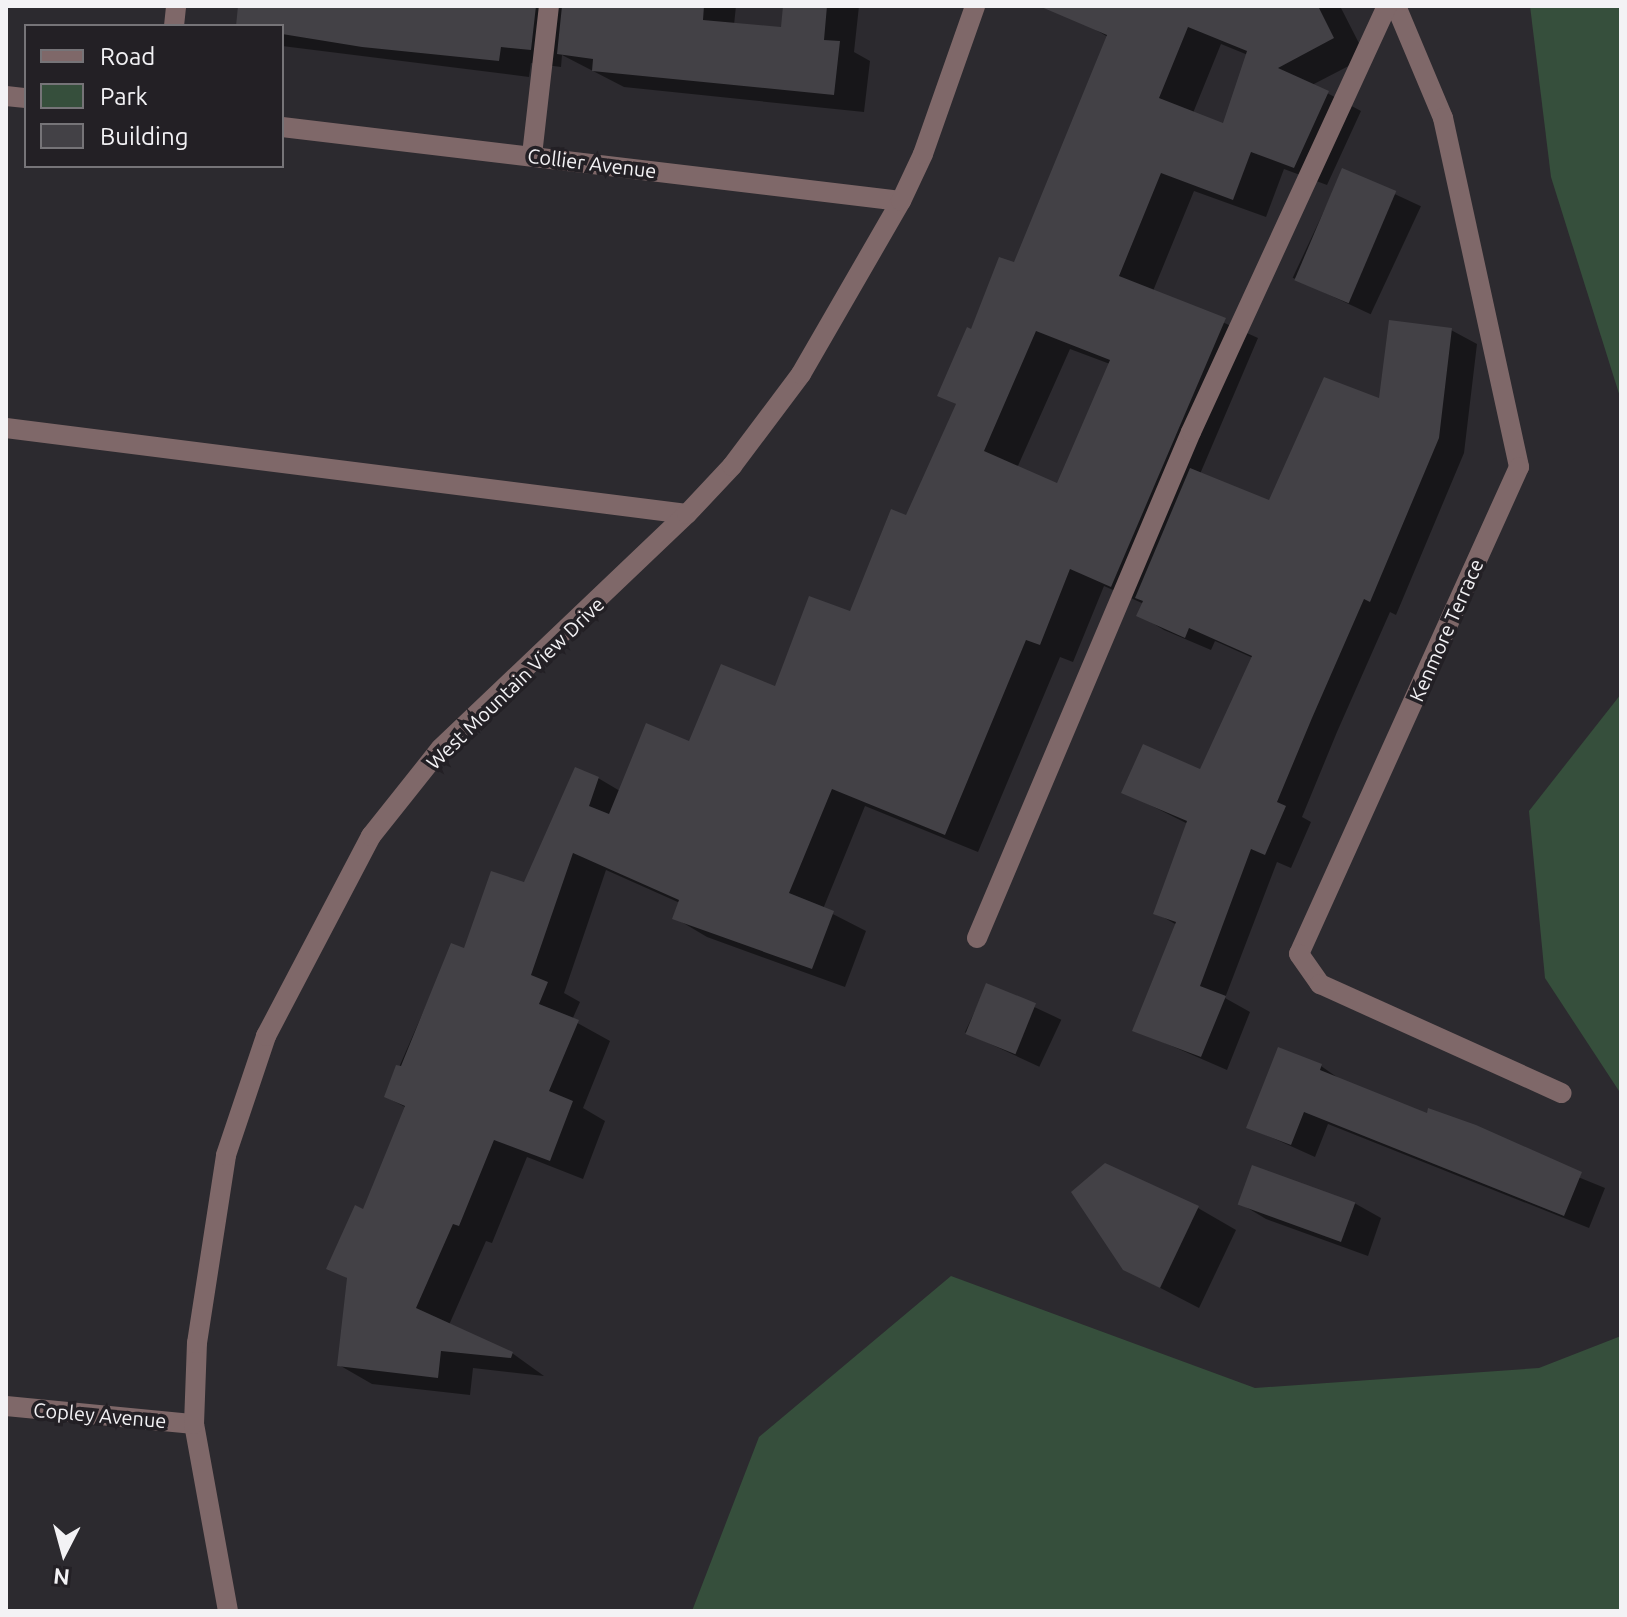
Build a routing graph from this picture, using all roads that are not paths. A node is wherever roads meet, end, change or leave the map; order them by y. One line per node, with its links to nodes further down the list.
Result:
1 (549, 6): 6 (street)
2 (975, 6): 7 (street, West Mountain View Drive)
3 (1387, 6): 10 (street)
4 (1396, 6): 11 (street, Kenmore Terrace)
5 (284, 127): 6 (street, Collier Avenue)
6 (532, 155): 7 (street, Collier Avenue)
7 (901, 201): 9 (street, West Mountain View Drive)
8 (6, 428): 9 (street)
9 (687, 514): 13 (street, West Mountain View Drive)
10 (977, 938)
11 (1561, 1093)
12 (6, 1406): 13 (street, Copley Avenue)
13 (194, 1424): 14 (street, West Mountain View Drive)
14 (228, 1611)

